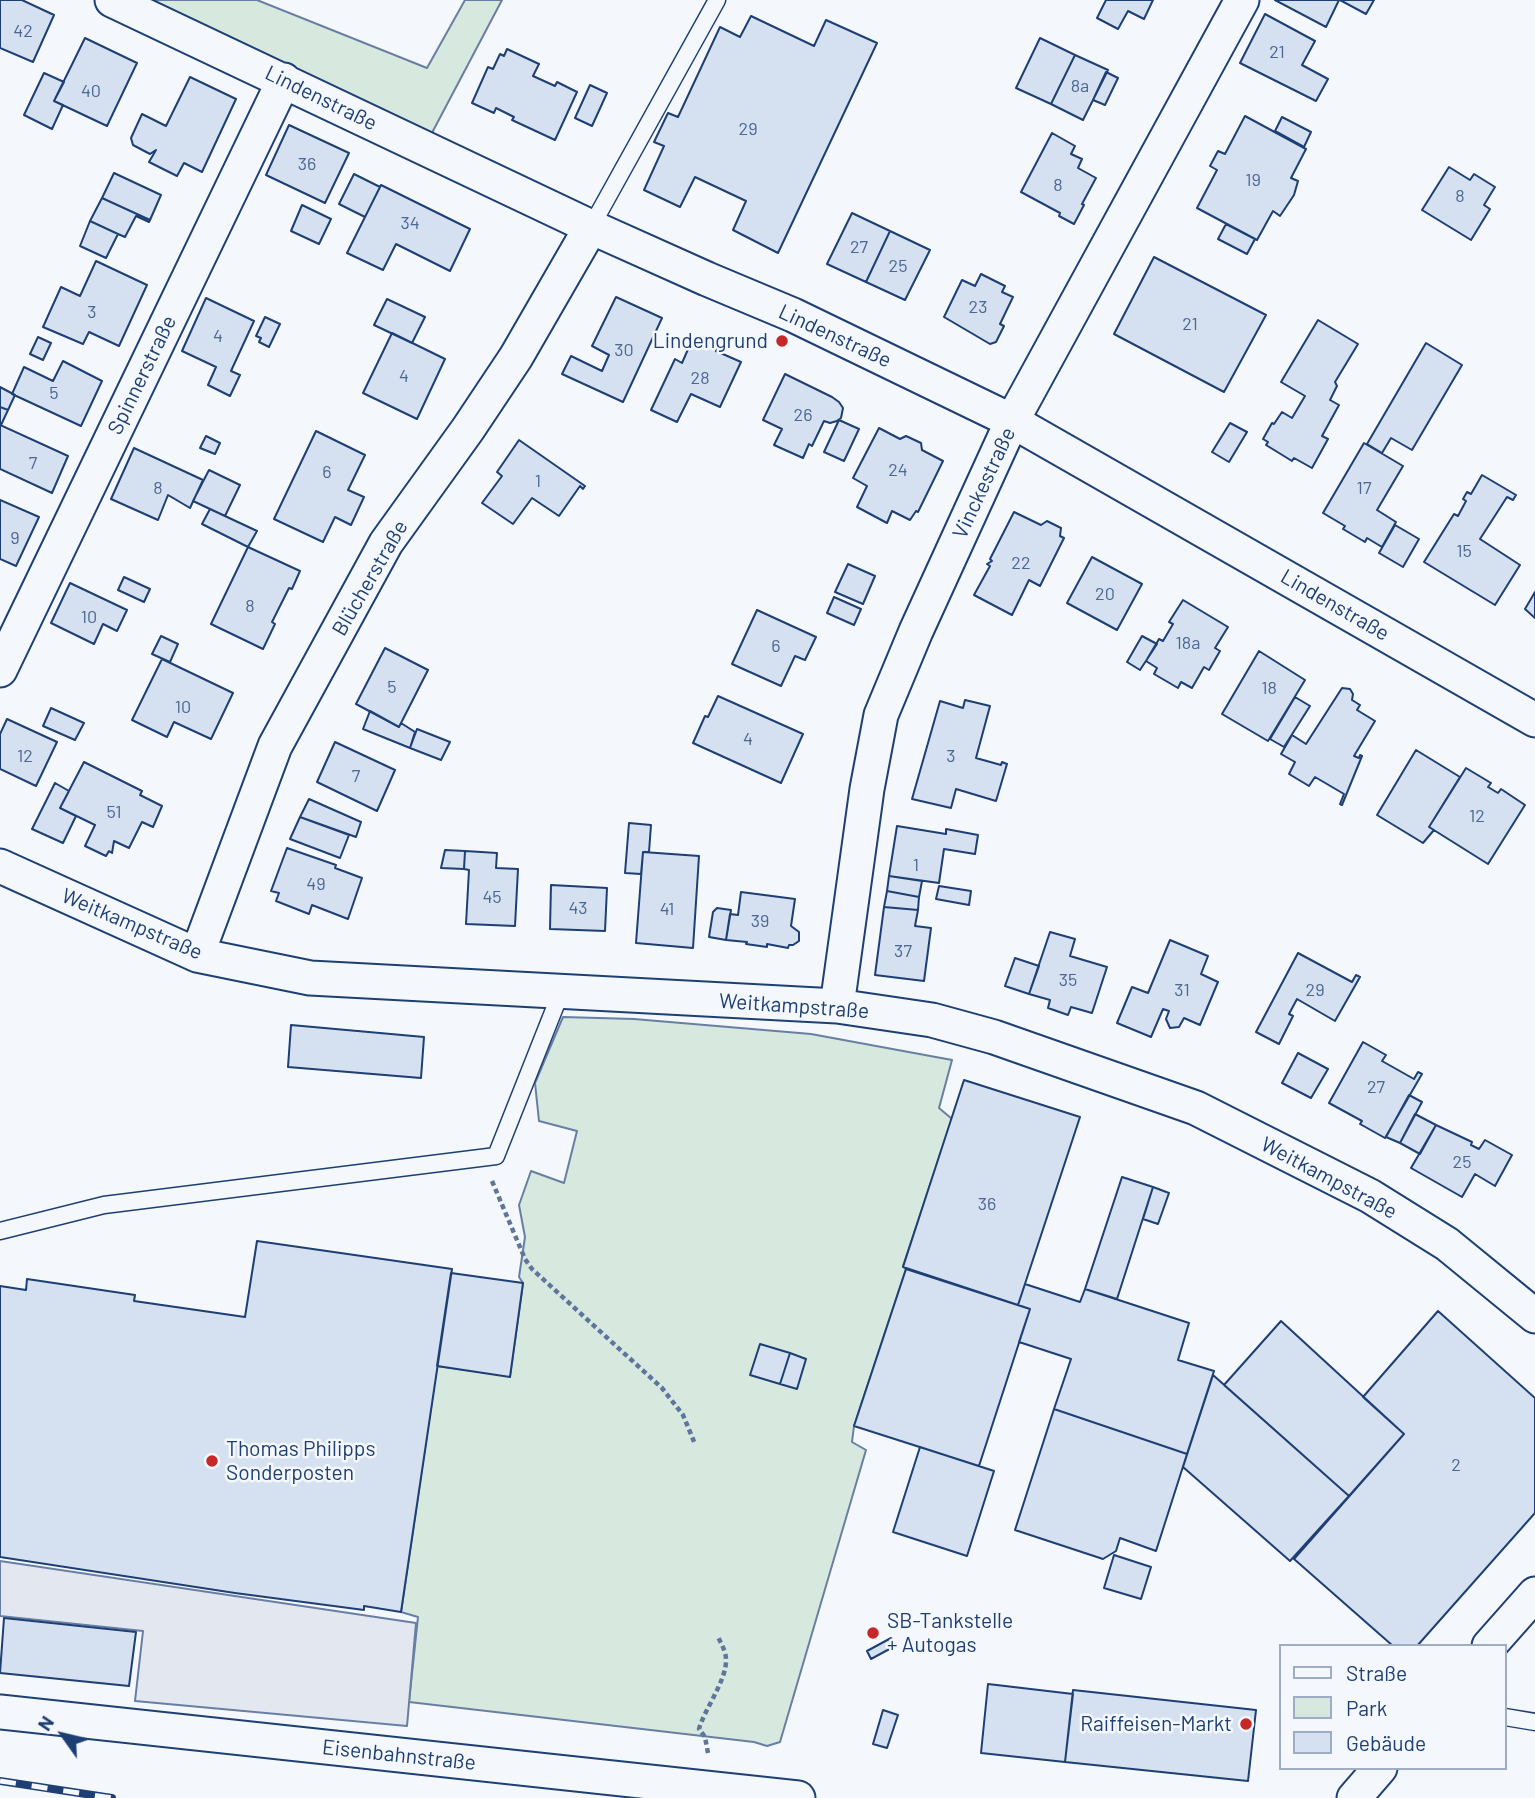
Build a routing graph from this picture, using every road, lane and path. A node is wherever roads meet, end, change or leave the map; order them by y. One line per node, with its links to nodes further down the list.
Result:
1 (112, 0): 4 (street, Lindenstraße)
2 (717, 0): 5 (lane)
3 (1242, 0): 6 (street, Vinckestraße)
4 (284, 80): 5 (street, Lindenstraße); 7 (street, Spinnerstraße)
5 (591, 227): 6 (street, Lindenstraße); 10 (street, Blücherstraße)
6 (1012, 421): 8 (street, Lindenstraße); 12 (street, Vinckestraße)
7 (0, 670)
8 (1535, 720)
9 (0, 866): 10 (street, Weitkampstraße)
10 (197, 955): 11 (street, Weitkampstraße)
11 (561, 992): 12 (street, Weitkampstraße); 13 (lane)
12 (837, 1006): 15 (street, Weitkampstraße)
13 (482, 1158): 14 (lane); 16 (path)
14 (0, 1231)
15 (1535, 1316)
16 (695, 1444)
17 (1535, 1594): 19 (street)
18 (718, 1637): 24 (path)
19 (1491, 1644)
20 (0, 1712): 24 (street, Eisenbahnstraße)
21 (1507, 1717): 22 (lane)
22 (1535, 1722)
23 (1378, 1770): 26 (street)
24 (715, 1789): 25 (street, Eisenbahnstraße)
25 (797, 1798)
26 (1354, 1798)

